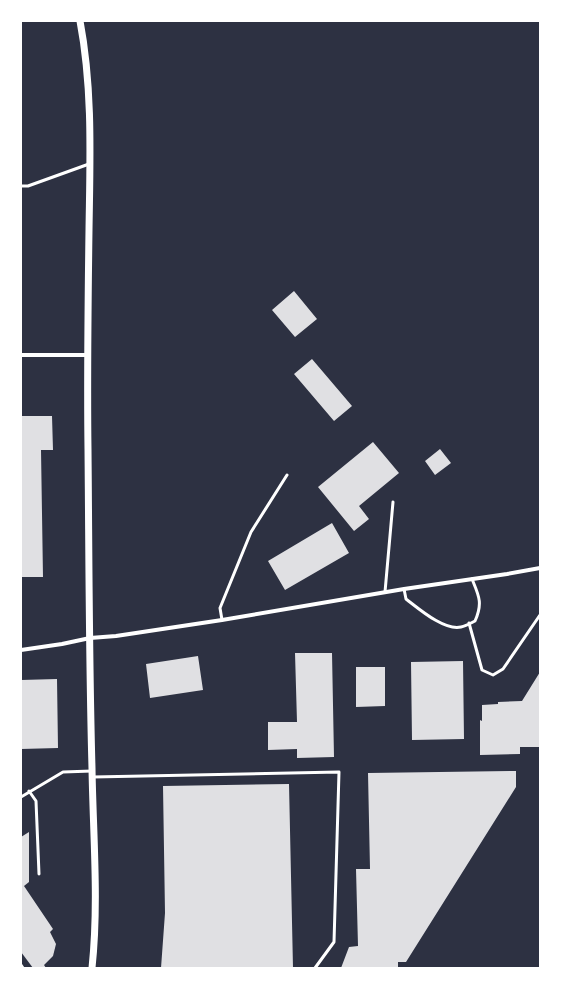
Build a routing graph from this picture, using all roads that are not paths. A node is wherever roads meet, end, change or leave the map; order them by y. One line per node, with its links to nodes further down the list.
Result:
1 (80, 21): 2 (street)
2 (90, 164): 3 (lane); 5 (street)
3 (21, 186)
4 (21, 355): 5 (street)
5 (87, 355): 15 (street)
6 (287, 475): 13 (lane)
7 (393, 502): 11 (lane)
8 (540, 568): 9 (street)
9 (472, 579): 10 (street); 14 (lane)
10 (404, 589): 11 (street); 14 (lane)
11 (385, 592): 13 (street)
12 (540, 615): 14 (lane)
13 (222, 620): 15 (street)
14 (470, 624)
15 (90, 638): 16 (street); 17 (street)
16 (21, 650)
17 (92, 774): 18 (lane); 23 (street); 24 (lane)
18 (29, 791): 19 (lane); 20 (lane)
19 (21, 797)
20 (39, 874)
21 (21, 965): 22 (lane)
22 (23, 968)
23 (92, 968)
24 (315, 968)

